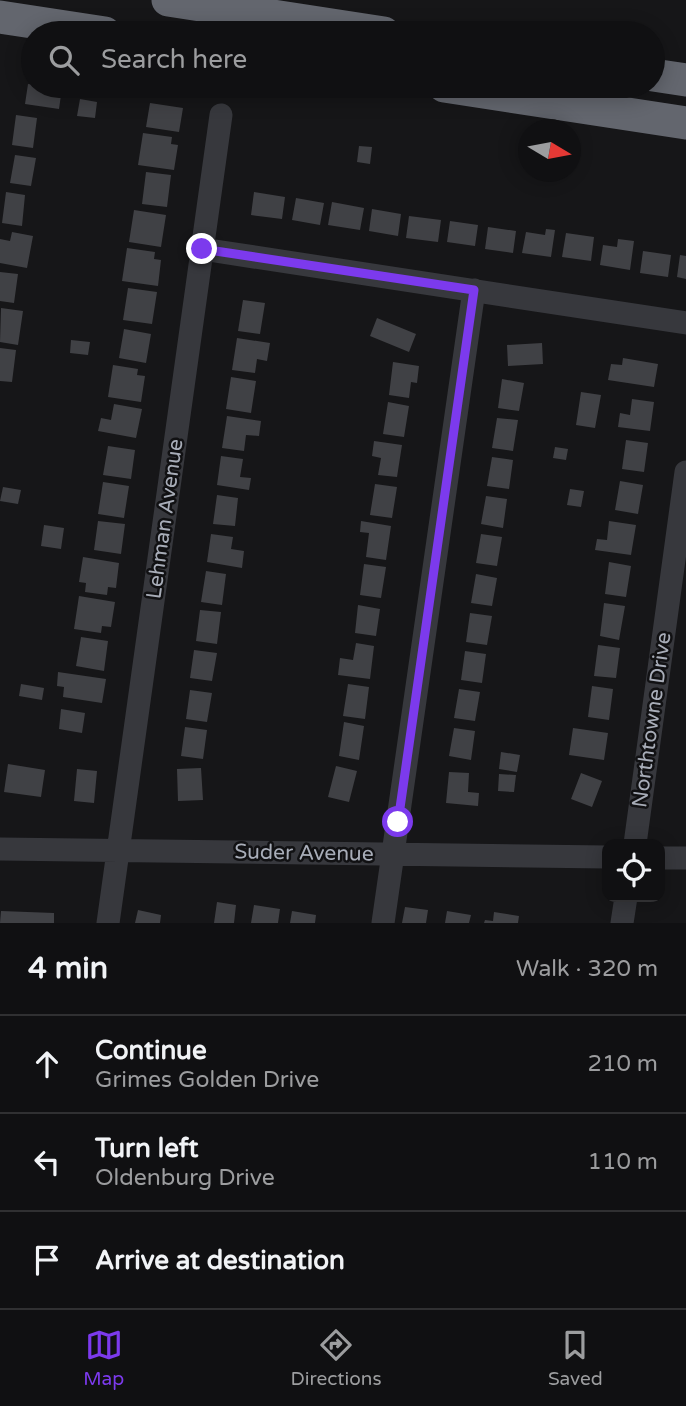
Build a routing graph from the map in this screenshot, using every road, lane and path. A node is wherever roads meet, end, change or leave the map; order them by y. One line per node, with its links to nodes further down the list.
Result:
1 (168, 0): 4 (highway)
2 (0, 17): 3 (highway)
3 (26, 21)
4 (305, 21)
5 (665, 58): 6 (highway)
6 (686, 59)
7 (665, 77): 8 (highway)
8 (686, 80)
9 (522, 98): 11 (highway)
10 (221, 115): 12 (street, Lehman Avenue)
11 (686, 123)
12 (202, 249): 13 (street); 18 (street, Lehman Avenue)
13 (474, 290): 14 (street); 19 (street)
14 (686, 323)
15 (686, 471): 16 (street, Northtowne Drive)
16 (636, 839)
17 (0, 849): 18 (street, Suder Avenue)
18 (119, 851): 19 (street, Suder Avenue); 24 (street, Lehman Avenue)
19 (393, 855): 20 (street, Suder Avenue); 25 (street)
20 (602, 857)
21 (665, 858): 22 (street)
22 (686, 859)
23 (625, 902): 26 (street)
24 (108, 923)
25 (383, 923)
26 (622, 923)

